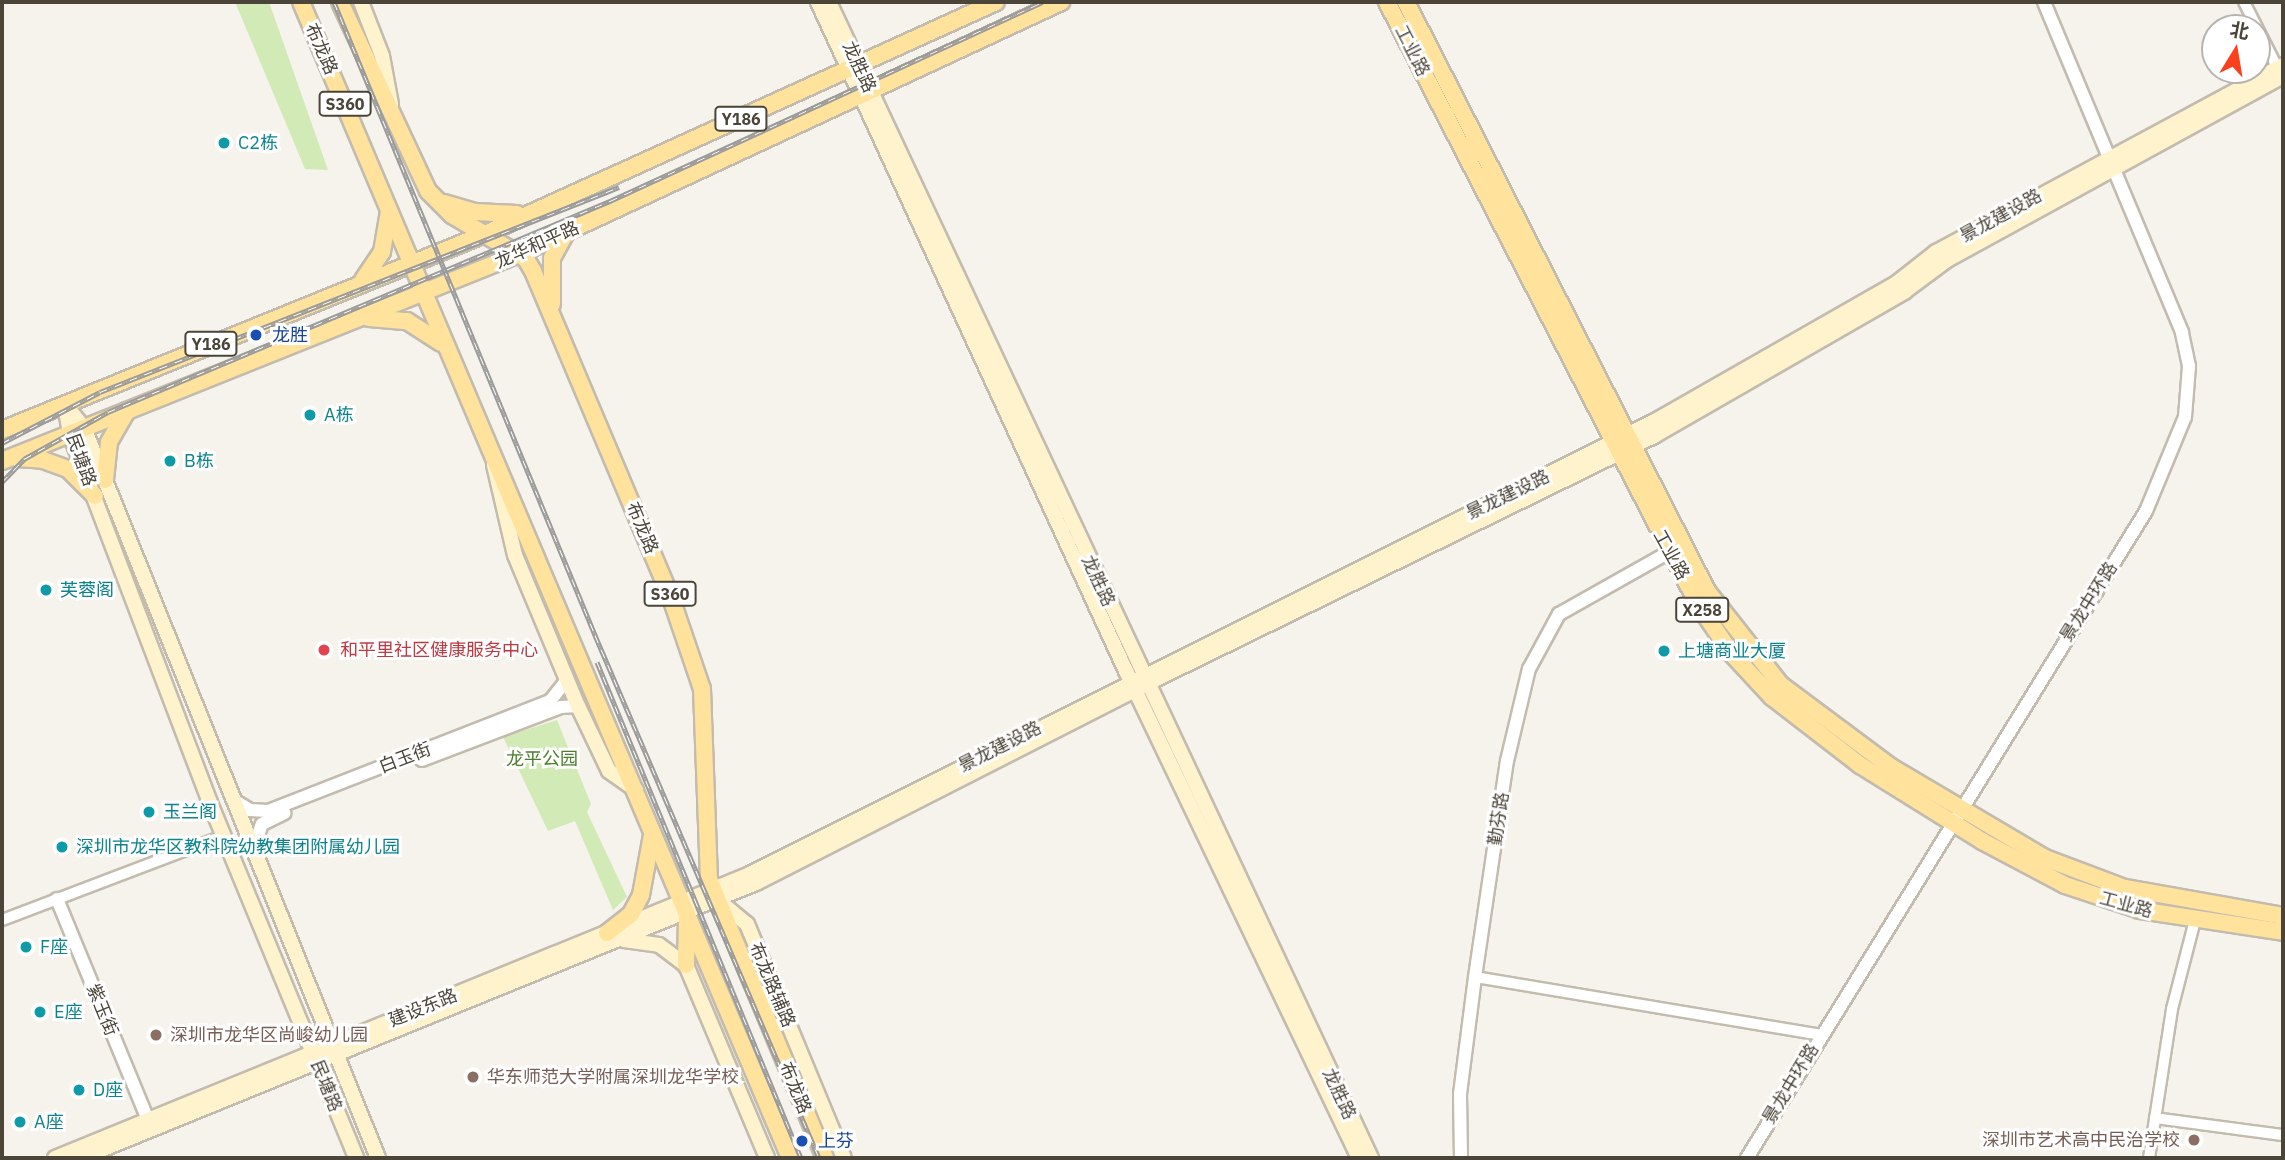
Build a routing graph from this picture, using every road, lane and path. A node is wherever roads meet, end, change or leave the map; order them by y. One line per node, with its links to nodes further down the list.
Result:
1 (301, 2): 18 (main road, 布龙路 / S360)
2 (340, 2): 15 (main road, 布龙路 / S360)
3 (361, 2): 15 (main road)
4 (817, 2): 12 (main road, 龙胜路)
5 (829, 2): 12 (main road, 龙胜路)
6 (996, 2): 12 (main road, 龙华和平路 / Y186)
7 (1061, 2): 14 (main road, 龙华和平路 / Y186)
8 (1387, 2): 35 (main road, 工业路 / X258)
9 (1406, 2): 33 (main road, 工业路 / X258)
10 (2044, 2): 16 (street, 景龙中环路)
11 (2244, 2): 13 (street)
12 (854, 68): 14 (main road, 龙胜路); 19 (main road, 龙华和平路 / Y186)
13 (2281, 71): 16 (main road, 景龙建设路)
14 (867, 94): 20 (main road, 龙华和平路 / Y186); 41 (main road, 龙胜路)
15 (392, 109): 17 (main road, 布龙路 / S360)
16 (2113, 163): 33 (main road, 景龙建设路); 45 (street, 景龙中环路)
17 (434, 200): 19 (main road); 21 (main road, 布龙路 / S360)
18 (390, 205): 23 (main road, 布龙路 / S360); 24 (main road)
19 (527, 212): 21 (main road, 龙华和平路 / Y186)
20 (568, 231): 22 (main road, 龙华和平路 / Y186); 26 (main road)
21 (485, 234): 22 (main road, 布龙路 / S360); 23 (main road, 龙华和平路 / Y186)
22 (519, 254): 25 (main road, 龙华和平路 / Y186); 26 (main road, 布龙路 / S360)
23 (411, 263): 24 (main road, 龙华和平路 / Y186); 25 (main road, 布龙路 / S360)
24 (357, 285): 29 (main road, 龙华和平路 / Y186)
25 (422, 294): 27 (main road, 龙华和平路 / Y186); 28 (main road, 布龙路 / S360)
26 (552, 316): 49 (main road, 布龙路 / S360)
27 (356, 320): 28 (main road); 30 (main road, 龙华和平路 / Y186)
28 (445, 347): 34 (main road, 布龙路 / S360)
29 (65, 404): 31 (main road, 龙华和平路 / Y186); 32 (main road, 民塘路)
30 (127, 411): 32 (main road, 龙华和平路 / Y186); 37 (main road)
31 (2, 429)
32 (77, 431): 36 (main road, 龙华和平路 / Y186); 37 (main road, 民塘路); 38 (main road, 民塘路)
33 (1631, 440): 35 (main road, 景龙建设路); 45 (main road, 工业路 / X258)
34 (491, 443): 40 (main road, 布龙路); 43 (main road, 布龙路 / S360)
35 (1615, 449): 39 (main road, 工业路 / X258); 41 (main road, 景龙建设路)
36 (5, 460): 38 (main road)
37 (105, 480): 44 (main road, 民塘路)
38 (95, 496): 47 (main road, 民塘路)
39 (1669, 552): 45 (main road, 工业路 / X258); 58 (street, 勤芬路)
40 (567, 680): 42 (main road, 布龙路); 44 (street, 白玉街)
41 (1139, 682): 49 (main road, 景龙建设路); 73 (main road, 龙胜路); 74 (main road, 龙胜路)
42 (578, 706): 43 (main road); 48 (street, 白玉街)
43 (636, 790): 46 (main road, 布龙路 / S360)
44 (234, 801): 48 (main road, 民塘路)
45 (1956, 816): 52 (main road, 工业路 / X258); 53 (main road, 工业路 / X258); 59 (street, 景龙中环路)
46 (652, 826): 51 (main road, 布龙路 / S360); 56 (main road)
47 (223, 836): 50 (street); 61 (main road, 民塘路)
48 (254, 848): 60 (main road, 民塘路)
49 (715, 895): 51 (main road, 建设东路); 71 (main road, 布龙路 / S360); 72 (main road, 布龙路辅路)
50 (57, 899): 54 (street); 63 (street, 紫玉街)
51 (685, 907): 56 (main road, 建设东路); 57 (main road); 70 (main road, 布龙路 / S360)
52 (2283, 916)
53 (2195, 919): 55 (main road, 工业路 / X258); 62 (street)
54 (2, 920)
55 (2283, 932)
56 (613, 937): 57 (main road); 60 (main road, 建设东路)
57 (686, 965): 69 (main road)
58 (1475, 977): 59 (street); 75 (street, 勤芬路)
59 (1821, 1035): 76 (street, 景龙中环路)
60 (336, 1049): 61 (main road, 建设东路); 68 (main road, 民塘路)
61 (314, 1058): 63 (main road, 建设东路); 66 (main road, 建设东路); 67 (main road, 民塘路)
62 (2155, 1118): 64 (street); 77 (street)
63 (148, 1120): 65 (main road, 建设东路)
64 (2283, 1135)
65 (55, 1158)
66 (81, 1158)
67 (356, 1158)
68 (378, 1158)
69 (766, 1158)
70 (790, 1158)
71 (825, 1158)
72 (844, 1158)
73 (1359, 1158)
74 (1371, 1158)
75 (1461, 1158)
76 (1747, 1158)
77 (2149, 1158)

